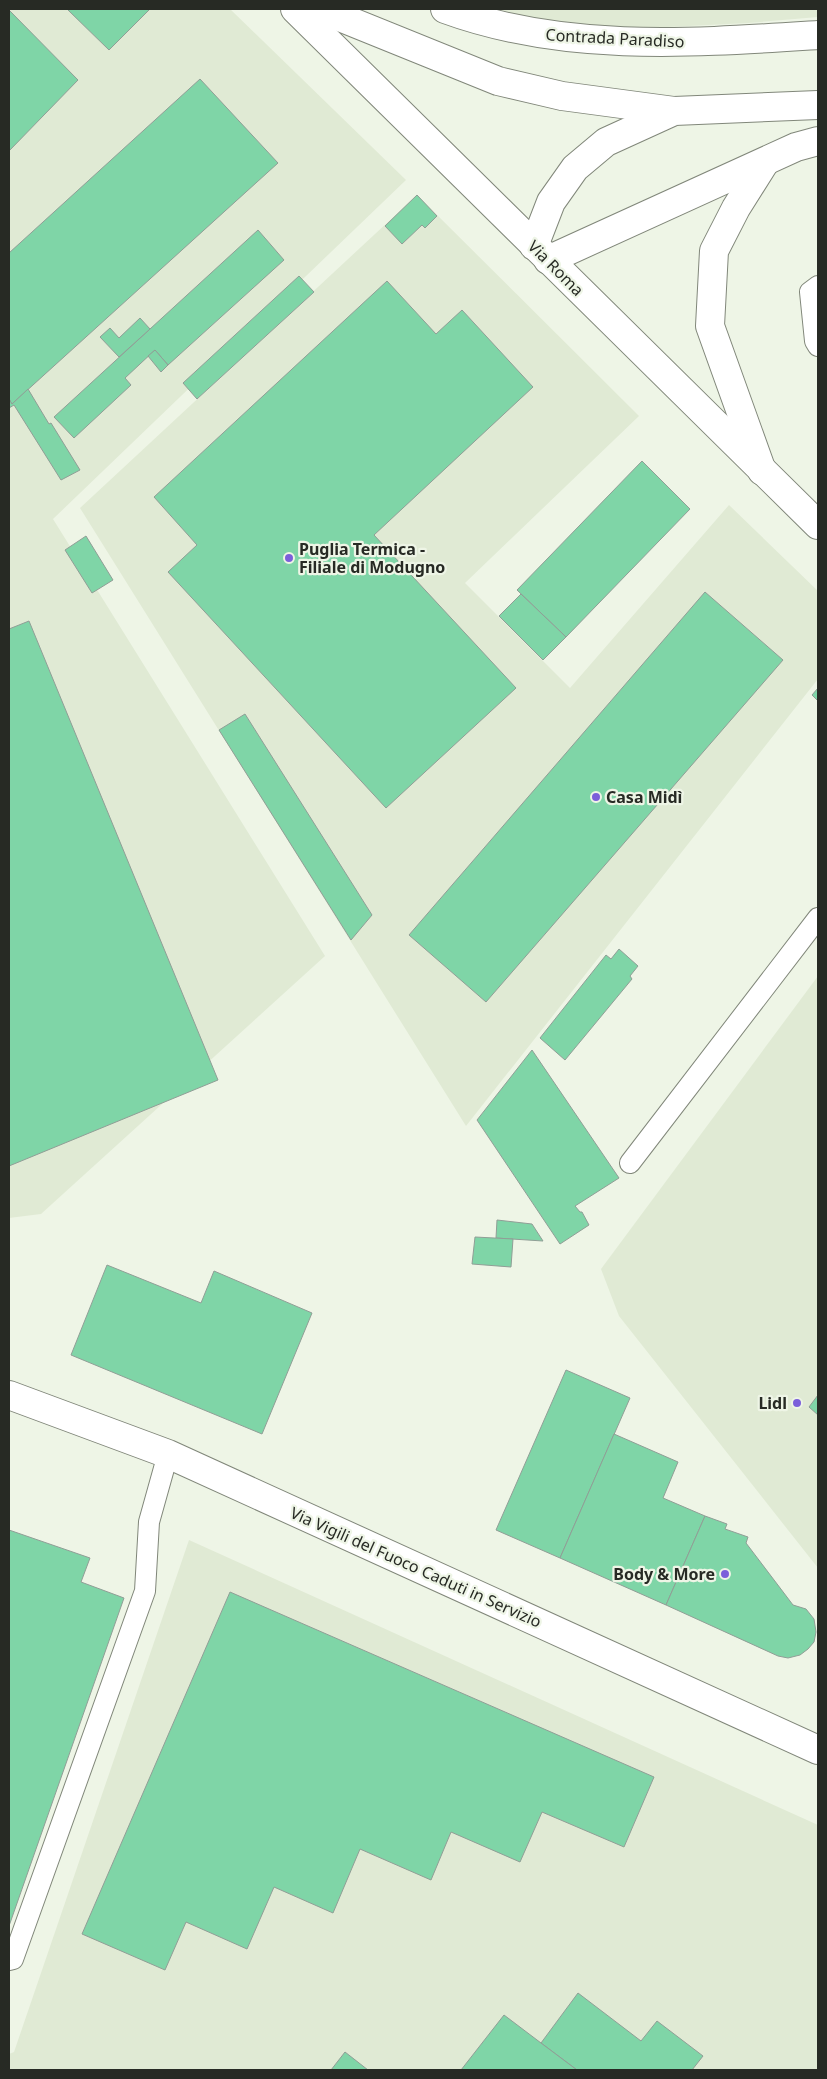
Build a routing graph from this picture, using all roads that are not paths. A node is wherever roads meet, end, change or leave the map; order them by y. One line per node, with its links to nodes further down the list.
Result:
1 (295, 9): 9 (main road, Via Roma)
2 (320, 9): 6 (main road)
3 (445, 9): 4 (main road, Contrada Paradiso)
4 (818, 35)
5 (818, 105): 6 (main road)
6 (674, 111): 9 (main road)
7 (818, 141): 8 (main road)
8 (765, 162): 9 (main road); 12 (main road)
9 (541, 253): 12 (main road, Via Roma)
10 (818, 286): 11 (lane)
11 (818, 346)
12 (762, 471): 13 (main road, Via Roma)
13 (818, 525)
14 (818, 918): 15 (lane)
15 (630, 1163)
16 (10, 1401): 17 (main road, Via Vigili del Fuoco Caduti in Servizio)
17 (168, 1454): 18 (main road, Via Vigili del Fuoco Caduti in Servizio); 19 (lane)
18 (818, 1750)
19 (9, 1960)

